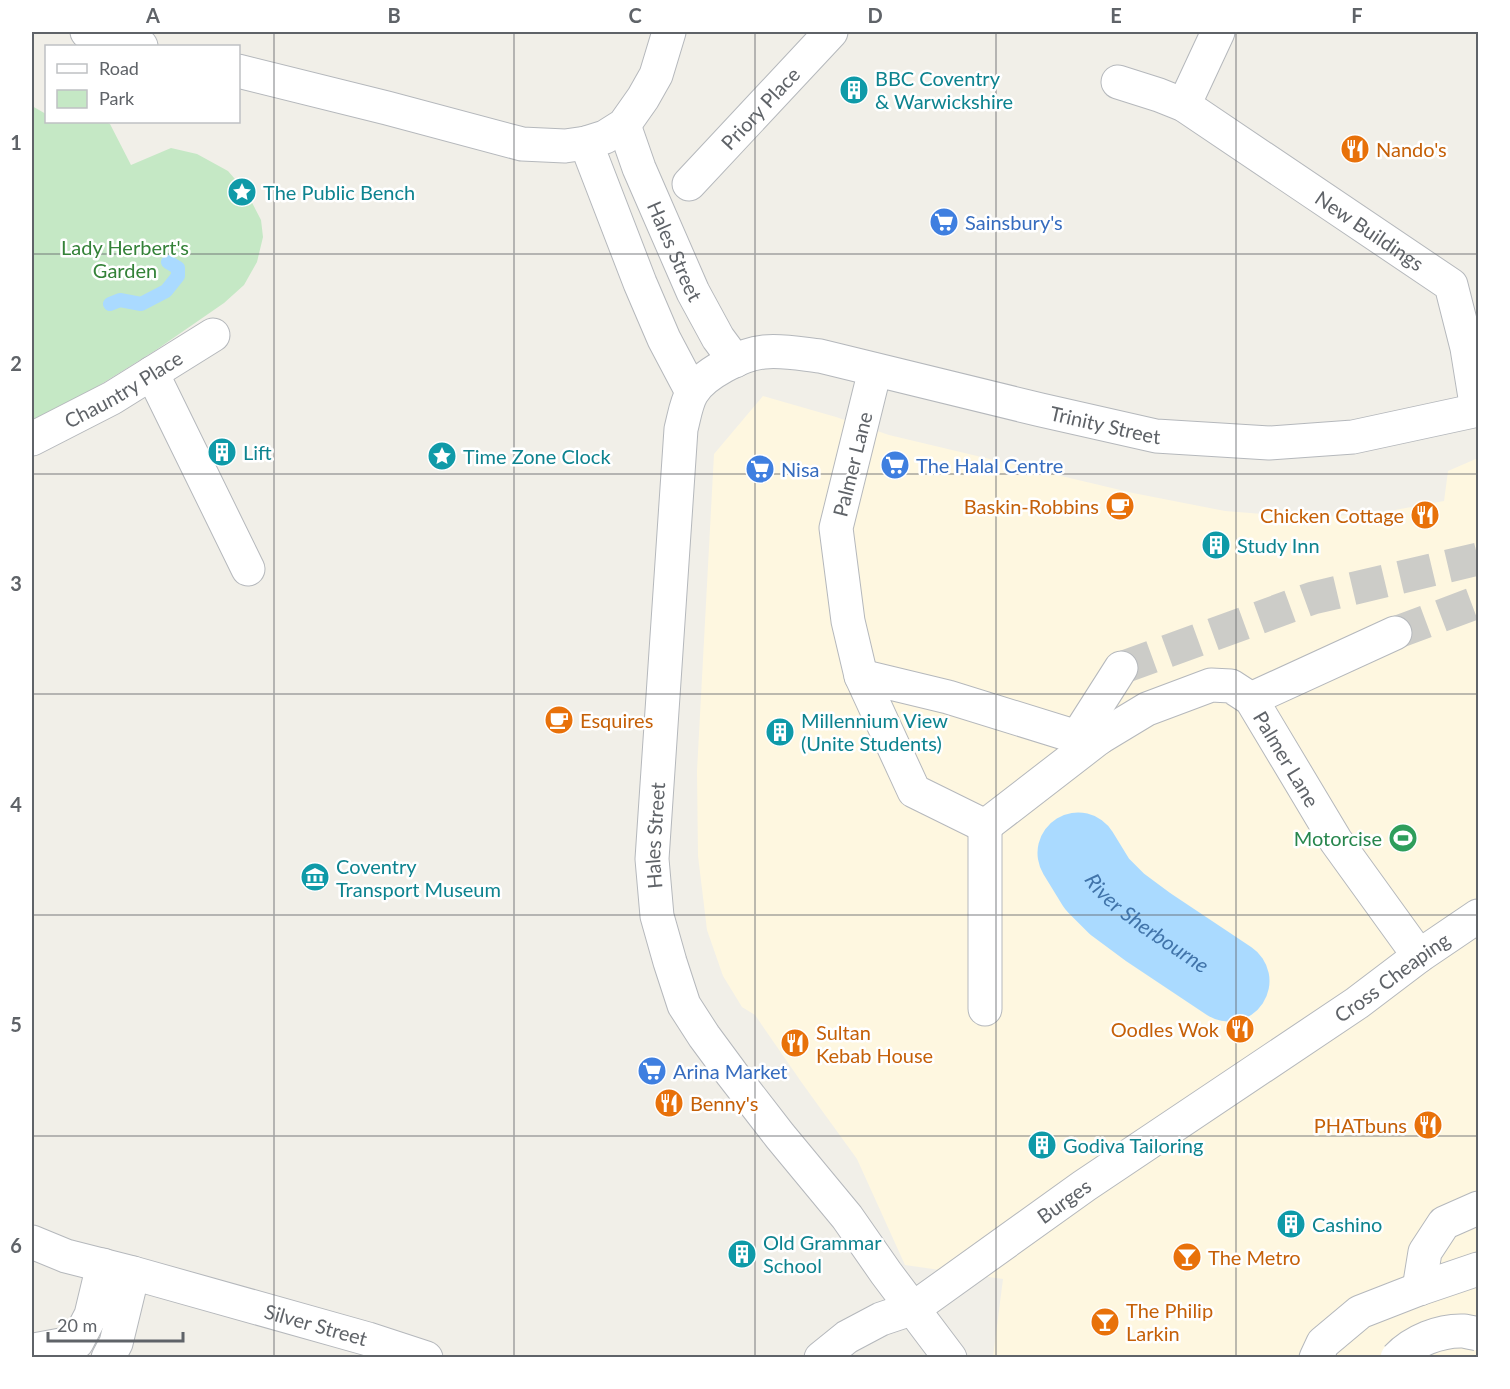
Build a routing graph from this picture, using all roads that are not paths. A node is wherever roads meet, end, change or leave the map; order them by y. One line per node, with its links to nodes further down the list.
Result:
1 (87, 32): 5 (street)
2 (669, 32): 9 (street)
3 (831, 32): 11 (street, Priory Place)
4 (1218, 32): 8 (street)
5 (137, 45)
6 (240, 71): 10 (street)
7 (1118, 82): 8 (street, New Buildings)
8 (1184, 105): 17 (street, New Buildings)
9 (624, 125): 10 (street); 13 (street, Hales Street)
10 (586, 143): 16 (street, Hales Street)
11 (689, 184)
12 (213, 335): 15 (street, Chauntry Place)
13 (735, 361): 14 (street, Trinity Street); 16 (street)
14 (875, 370): 17 (street, Trinity Street); 22 (street, Palmer Lane)
15 (152, 373): 18 (street, Chauntry Place); 19 (street)
16 (692, 392): 35 (street, Hales Street)
17 (1478, 410)
18 (32, 439)
19 (248, 569)
20 (1395, 633): 23 (street)
21 (1121, 668): 24 (street)
22 (861, 676): 24 (street); 25 (street, Palmer Lane)
23 (1251, 699): 24 (street, Palmer Lane); 27 (street, Palmer Lane)
24 (1088, 738): 25 (street, Palmer Lane)
25 (985, 826): 28 (street)
26 (1479, 916): 27 (street, Cross Cheaping)
27 (1419, 956): 29 (street, Cross Cheaping)
28 (985, 1009)
29 (1307, 1036): 35 (street, Burges)
30 (1479, 1208): 34 (street)
31 (32, 1242): 32 (street, Silver Street)
32 (118, 1269): 37 (street); 38 (street); 39 (street, Silver Street)
33 (1479, 1269): 34 (street)
34 (1419, 1289): 42 (street)
35 (914, 1308): 40 (street, Burges); 41 (street, Hales Street)
36 (1479, 1332): 43 (street, bridge); 44 (street, bridge)
37 (32, 1353)
38 (108, 1358)
39 (426, 1358)
40 (821, 1358)
41 (950, 1358)
42 (1316, 1358)
43 (1397, 1358)
44 (1407, 1358)

